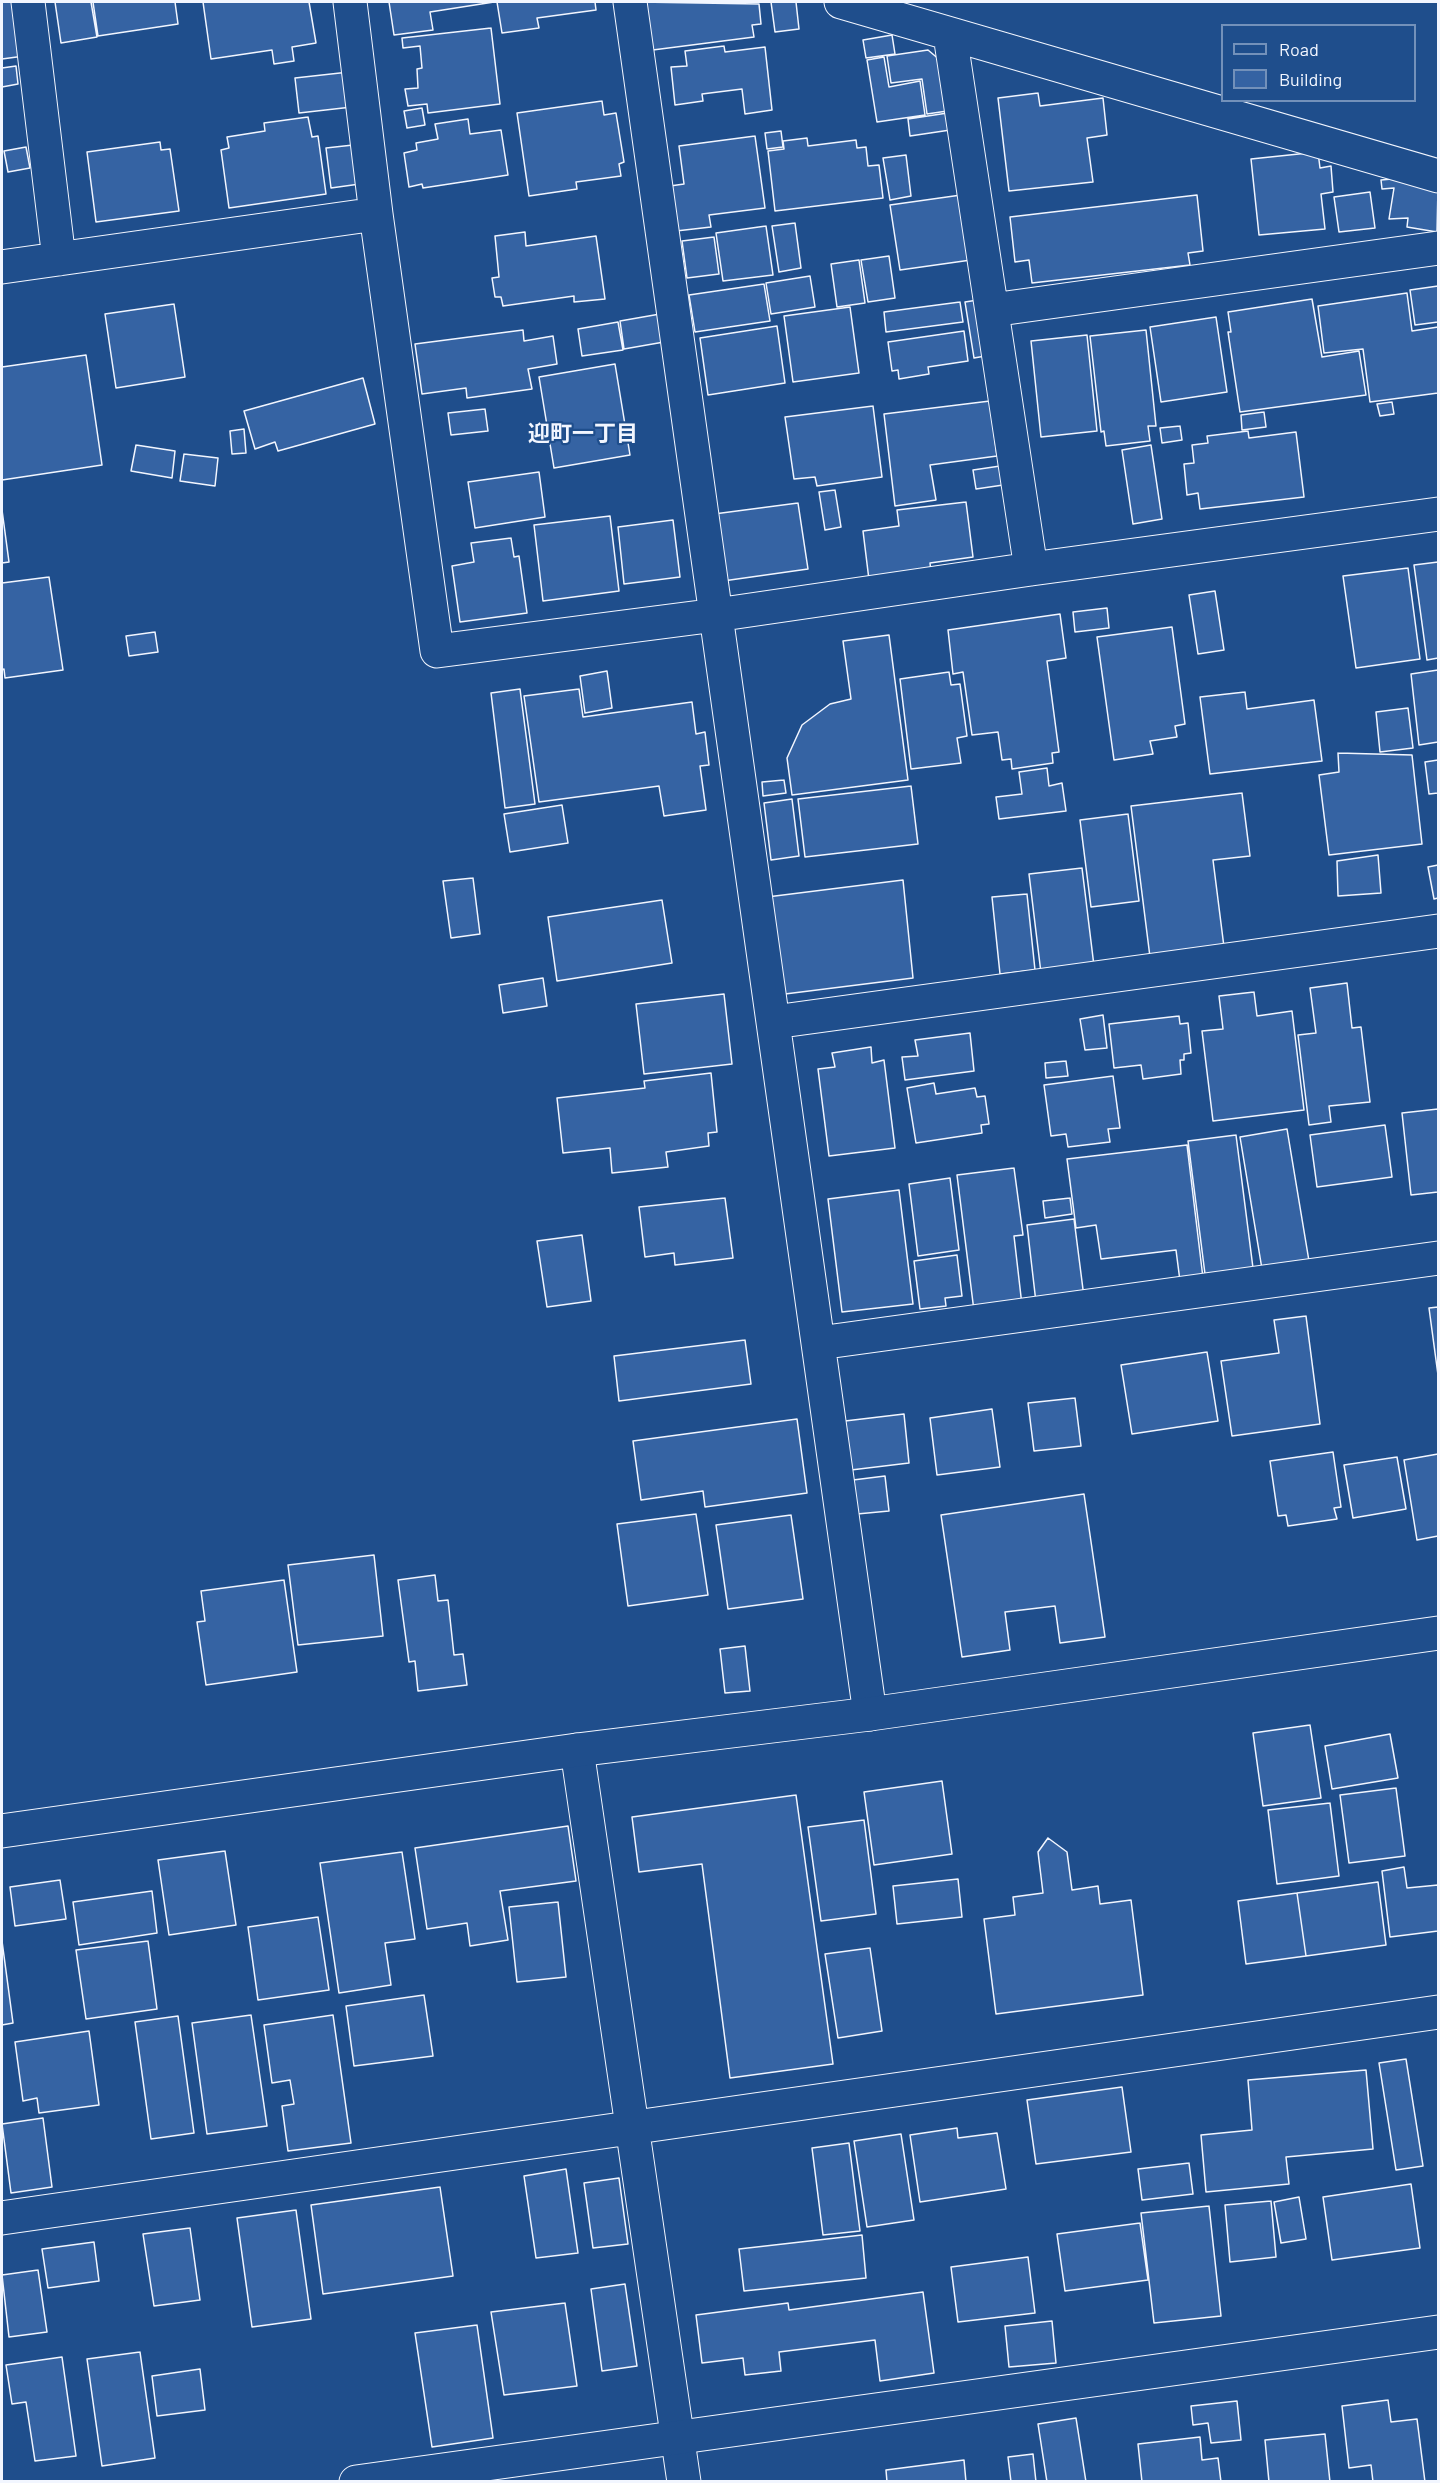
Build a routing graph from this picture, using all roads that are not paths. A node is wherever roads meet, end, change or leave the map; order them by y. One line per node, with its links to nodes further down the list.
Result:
1 (28, 2): 9 (street)
2 (351, 2): 7 (street)
3 (630, 2): 14 (street)
4 (841, 2): 5 (street)
5 (950, 35): 6 (street); 11 (street)
6 (1438, 176)
7 (376, 214): 9 (street); 14 (street)
8 (1438, 248): 11 (street)
9 (59, 259): 10 (street)
10 (2, 267)
11 (992, 310): 13 (street)
12 (1438, 514): 13 (street)
13 (1031, 569): 14 (street)
14 (716, 615): 16 (street)
15 (1438, 931): 16 (street)
16 (774, 1022): 18 (street)
17 (1438, 1258): 18 (street)
18 (819, 1343): 20 (street)
19 (1438, 1633): 20 (street)
20 (870, 1714): 21 (street)
21 (577, 1750): 22 (street); 24 (street)
22 (2, 1831)
23 (1438, 2012): 24 (street)
24 (632, 2127): 25 (street); 27 (street)
25 (2, 2218)
26 (1438, 2332): 27 (street)
27 (677, 2437): 28 (street); 29 (street)
28 (367, 2481)
29 (684, 2481)

